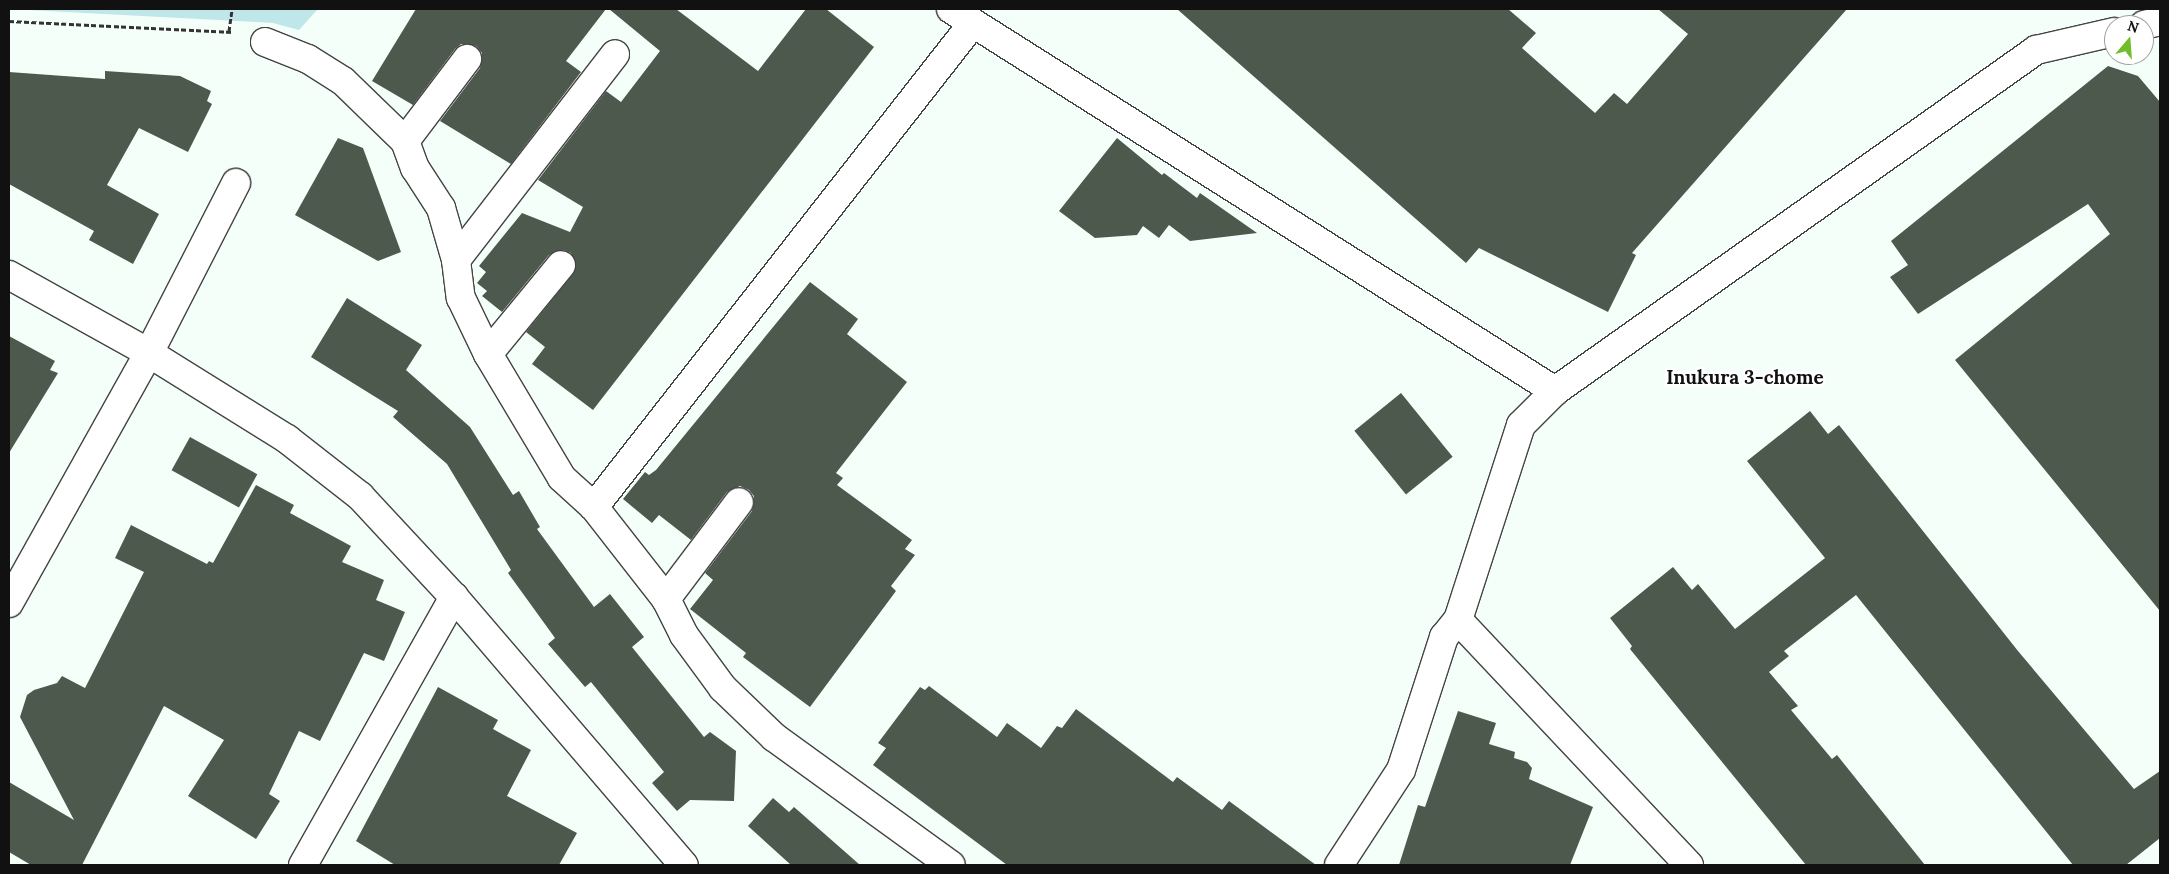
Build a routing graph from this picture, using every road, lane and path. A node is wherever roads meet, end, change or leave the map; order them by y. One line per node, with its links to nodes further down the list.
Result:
1 (232, 9): 4 (path)
2 (962, 16): 16 (street); 18 (street)
3 (9, 21): 4 (path)
4 (229, 31): 6 (path)
5 (2104, 34): 16 (street)
6 (265, 42): 9 (street)
7 (615, 54): 11 (street)
8 (467, 59): 9 (street)
9 (405, 141): 11 (street)
10 (236, 183): 14 (street)
11 (456, 260): 15 (street)
12 (561, 265): 15 (street)
13 (9, 275): 14 (street)
14 (149, 354): 19 (street); 21 (street)
15 (488, 354): 18 (street)
16 (1555, 391): 22 (street)
17 (739, 502): 20 (street)
18 (594, 507): 20 (street)
19 (454, 598): 23 (street); 24 (street)
20 (666, 598): 25 (street)
21 (9, 604)
22 (1458, 620): 26 (street); 27 (street)
23 (303, 865)
24 (684, 865)
25 (951, 865)
26 (1339, 865)
27 (1689, 865)

